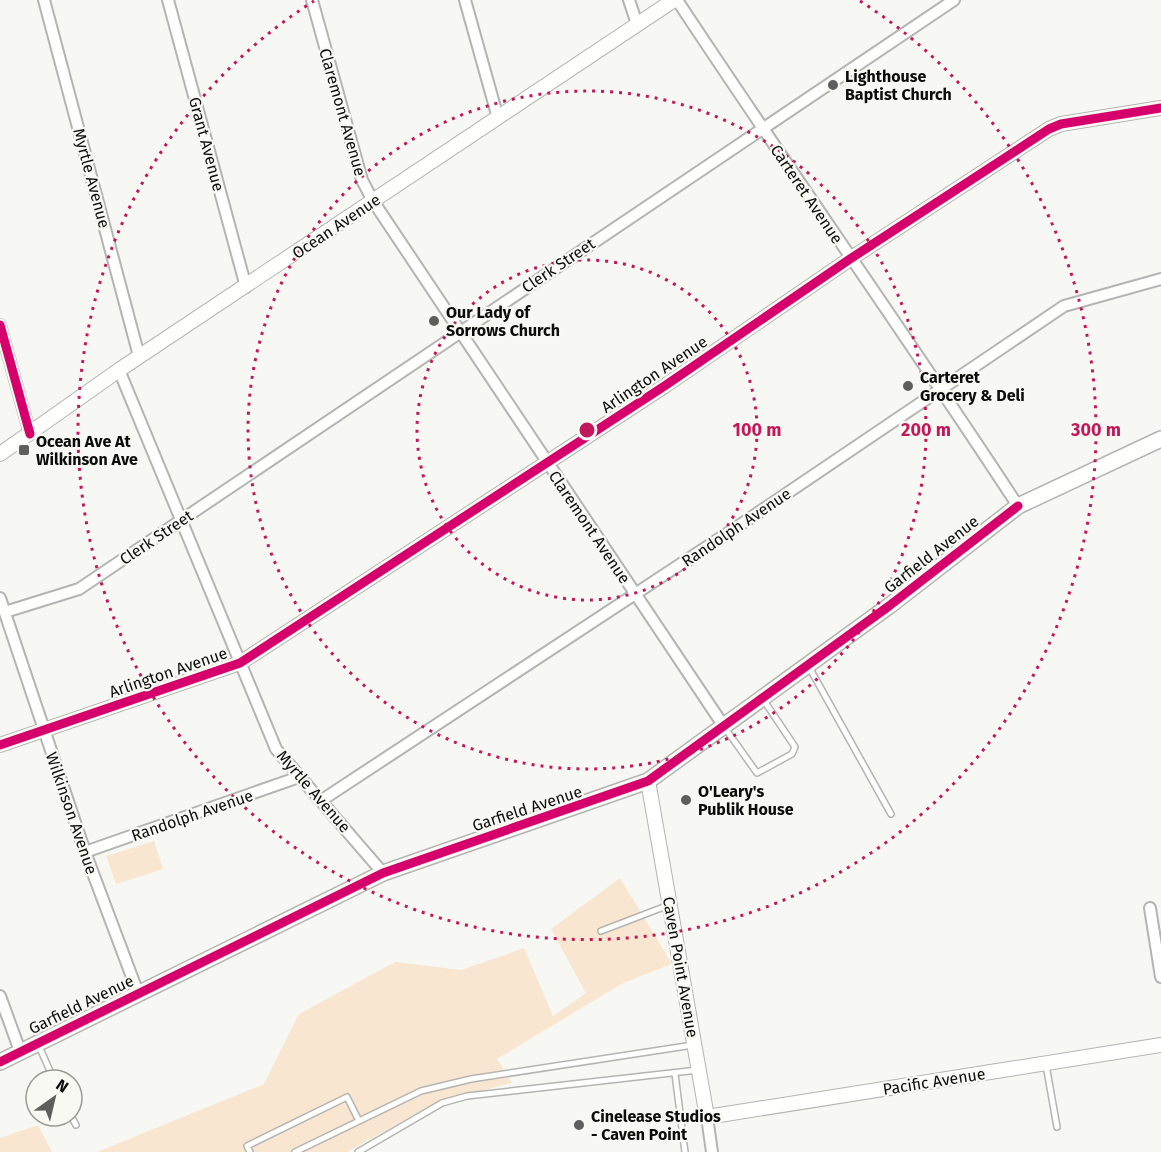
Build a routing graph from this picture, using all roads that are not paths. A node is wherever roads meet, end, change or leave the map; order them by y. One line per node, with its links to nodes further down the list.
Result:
1 (44, 0): 18 (street, Myrtle Avenue)
2 (168, 0): 15 (street, Grant Avenue)
3 (312, 0): 12 (street, Claremont Avenue)
4 (465, 0): 10 (street)
5 (629, 0): 8 (street)
6 (676, 0): 8 (street, Ocean Avenue); 11 (street, Carteret Avenue)
7 (954, 0): 11 (street, Clerk Street)
8 (638, 24): 10 (street, Ocean Avenue)
9 (1161, 108): 13 (street, Arlington Avenue)
10 (498, 118): 12 (street, Ocean Avenue)
11 (763, 129): 13 (street, Carteret Avenue); 17 (street, Clerk Street)
12 (373, 201): 15 (street, Ocean Avenue); 17 (street, Claremont Avenue)
13 (850, 259): 20 (street, Carteret Avenue); 24 (street, Arlington Avenue)
14 (1161, 279): 20 (street, Randolph Avenue)
15 (246, 287): 18 (street, Ocean Avenue)
16 (0, 325): 21 (street)
17 (459, 331): 24 (street, Claremont Avenue); 26 (street, Clerk Street)
18 (140, 356): 19 (street, Ocean Avenue)
19 (119, 370): 21 (street, Ocean Avenue); 26 (street, Myrtle Avenue)
20 (941, 387): 25 (street, Carteret Avenue); 27 (street, Randolph Avenue)
21 (30, 434): 23 (street, Ocean Avenue)
22 (1161, 439): 25 (main road, Garfield Avenue)
23 (0, 454)
24 (547, 463): 27 (street, Claremont Avenue); 30 (street, Arlington Avenue)
25 (1018, 506): 31 (main road, Garfield Avenue)
26 (181, 520): 29 (street, Clerk Street); 30 (street, Myrtle Avenue)
27 (636, 594): 33 (street, Claremont Avenue); 38 (street, Randolph Avenue)
28 (0, 598): 29 (street, Wilkinson Avenue)
29 (5, 612): 34 (street, Wilkinson Avenue)
30 (240, 663): 34 (street, Arlington Avenue); 36 (street, Myrtle Avenue)
31 (808, 666): 32 (main road, Garfield Avenue); 39 (lane)
32 (763, 699): 33 (main road, Garfield Avenue); 33 (lane)
33 (725, 728): 37 (main road, Garfield Avenue)
34 (44, 730): 35 (street, Arlington Avenue); 40 (street, Wilkinson Avenue)
35 (0, 746)
36 (299, 777): 38 (street, Myrtle Avenue); 40 (street, Randolph Avenue)
37 (648, 782): 41 (main road, Garfield Avenue); 42 (street, Caven Point Avenue)
38 (322, 800): 41 (street, Myrtle Avenue)
39 (891, 814)
40 (85, 852): 46 (street, Wilkinson Avenue)
41 (383, 873): 46 (main road, Garfield Avenue)
42 (670, 904): 44 (lane); 49 (street, Caven Point Avenue)
43 (1150, 908): 45 (street)
44 (601, 931)
45 (1160, 971)
46 (138, 993): 48 (main road, Garfield Avenue)
47 (0, 996): 51 (street)
48 (38, 1042): 51 (main road, Garfield Avenue); 54 (lane)
49 (695, 1044): 55 (street, Caven Point Avenue); 58 (lane)
50 (1161, 1045): 53 (street, Pacific Avenue)
51 (20, 1051): 52 (main road, Garfield Avenue)
52 (0, 1062)
53 (1046, 1063): 57 (street, Pacific Avenue); 59 (lane)
54 (49, 1068)
55 (699, 1070): 56 (lane); 57 (street, Caven Point Avenue)
56 (675, 1074): 62 (lane); 63 (lane)
57 (707, 1117): 64 (street, Caven Point Avenue)
58 (360, 1121): 60 (lane); 61 (lane)
59 (1057, 1127)
60 (250, 1152)
61 (295, 1152)
62 (358, 1152)
63 (686, 1152)
64 (712, 1152)

